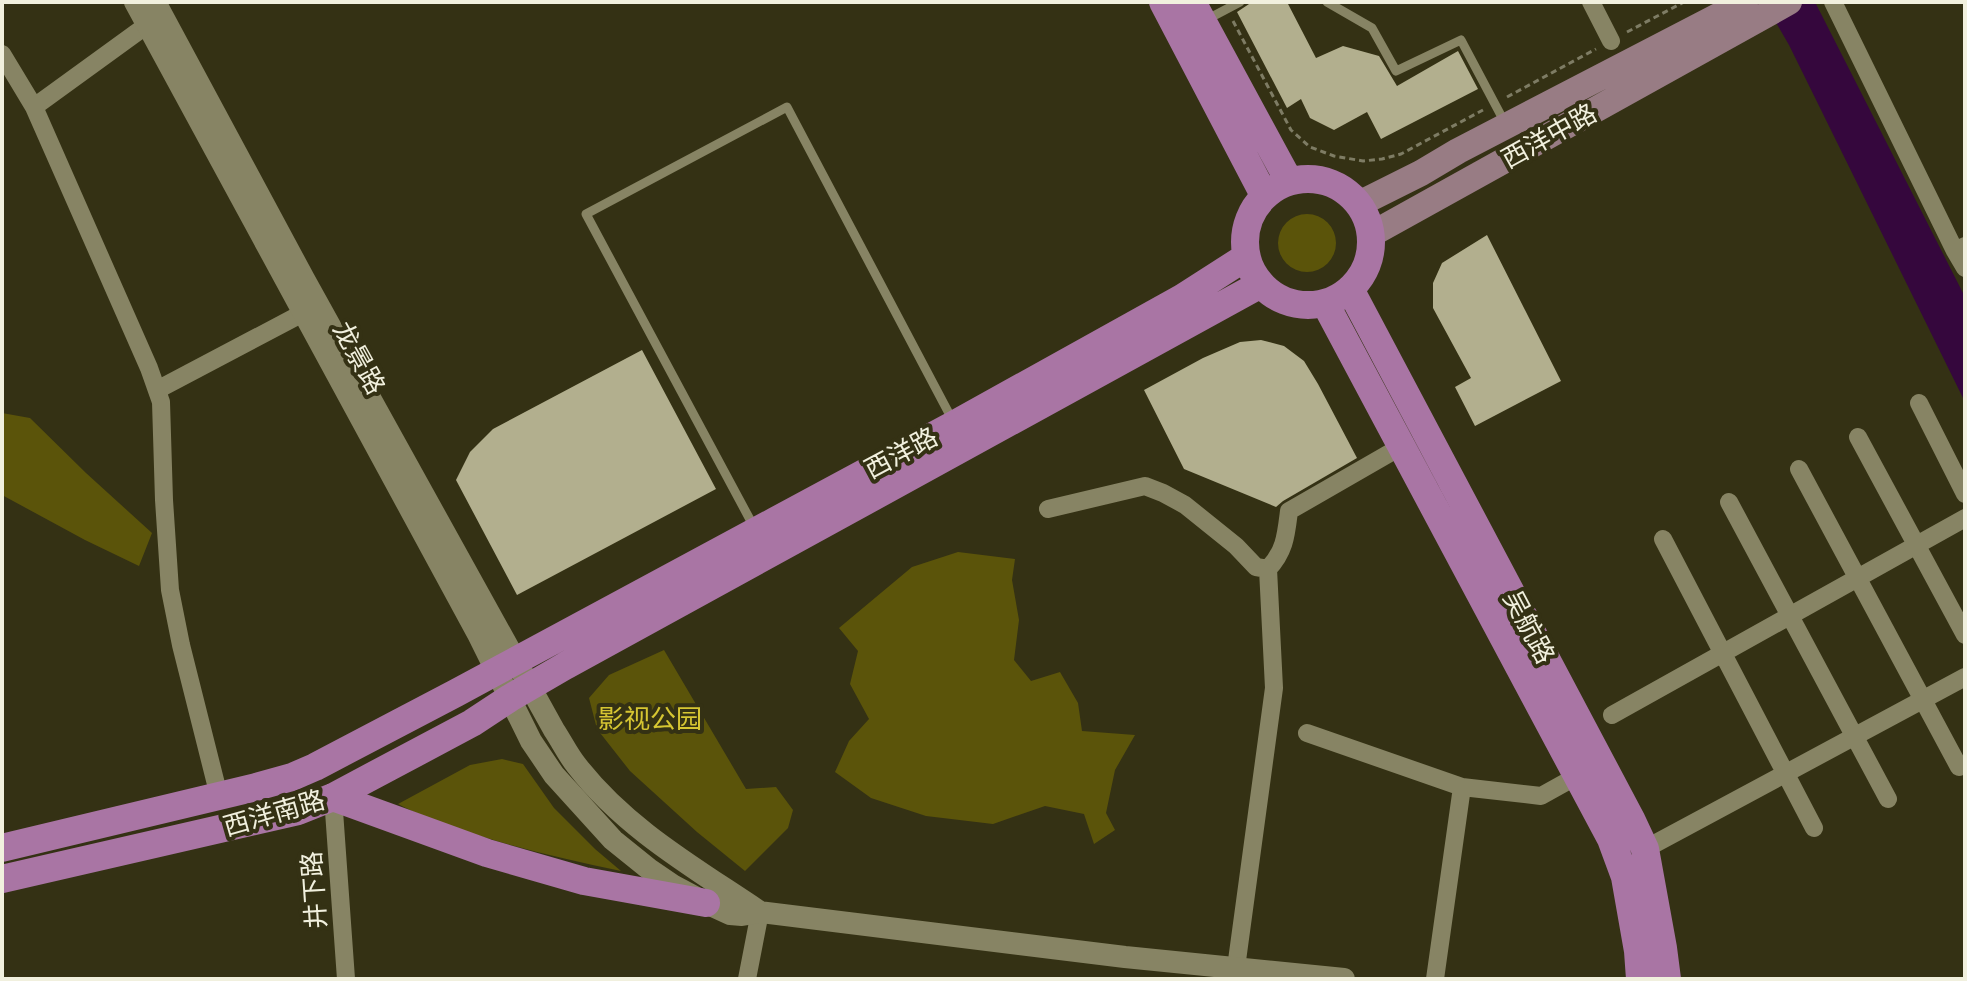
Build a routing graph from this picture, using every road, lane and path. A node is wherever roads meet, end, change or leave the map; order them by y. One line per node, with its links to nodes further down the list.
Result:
1 (135, 2): 13 (street, 龙景路)
2 (155, 2): 52 (street)
3 (1163, 2): 16 (main road)
4 (1240, 2): 11 (lane)
5 (1327, 2): 18 (lane)
6 (1591, 2): 14 (street)
7 (1684, 2): 14 (path)
8 (1745, 2): 12 (main road)
9 (1789, 2): 12 (main road)
10 (1833, 2): 24 (street)
11 (1207, 11): 16 (main road); 18 (path)
12 (1720, 21): 18 (main road, 西洋中路); 20 (main road, 西洋中路)
13 (147, 25): 17 (street); 31 (street, 龙景路)
14 (1611, 41): 18 (path)
15 (2, 54): 17 (street)
16 (1222, 87): 21 (main road)
17 (34, 107): 33 (street)
18 (1500, 115): 19 (main road, 西洋中路)
19 (1458, 151): 20 (main road); 22 (main road, 西洋中路)
20 (1472, 178): 23 (main road, 西洋中路)
21 (1276, 188): 22 (main road); 25 (main road)
22 (1359, 204): 23 (main road)
23 (1370, 235): 28 (main road)
24 (1960, 248): 26 (street)
25 (1246, 257): 27 (main road); 30 (main road, 西洋路)
26 (1965, 268)
27 (1261, 284): 29 (main road); 30 (main road, 西洋路)
28 (1350, 289): 29 (main road); 32 (main road, 吴航路)
29 (1325, 303): 32 (main road, 吴航路)
30 (1188, 309): 35 (main road, 西洋路); 53 (main road, 西洋路)
31 (303, 313): 33 (street); 52 (street, 龙景路)
32 (1374, 364): 37 (main road, 吴航路); 69 (main road, 吴航路)
33 (157, 390): 64 (street)
34 (1919, 403): 39 (street)
35 (955, 424): 43 (main road, 西洋路); 43 (lane)
36 (1858, 437): 45 (street)
37 (1402, 446): 46 (street); 62 (main road, 吴航路)
38 (1799, 469): 47 (street)
39 (1965, 494)
40 (1729, 502): 48 (street)
41 (1048, 509): 46 (street)
42 (1965, 518): 45 (street)
43 (756, 531): 50 (main road, 西洋路)
44 (1663, 539): 51 (street)
45 (1917, 545): 47 (street); 49 (street)
46 (1268, 569): 73 (street)
47 (1858, 578): 48 (street); 56 (street)
48 (1790, 616): 51 (street); 59 (street)
49 (1965, 635)
50 (551, 641): 52 (main road, 西洋南路)
51 (1722, 653): 57 (street); 61 (street)
52 (506, 666): 55 (street, 龙景路); 64 (main road, 西洋南路)
53 (565, 666): 55 (main road, 西洋南路)
54 (1965, 677): 56 (street)
55 (520, 692): 65 (main road, 西洋南路); 71 (street, 龙景路); 72 (street)
56 (1923, 699): 59 (street); 60 (street)
57 (1612, 715)
58 (1307, 733): 63 (street)
59 (1854, 737): 61 (street); 66 (street)
60 (1959, 767)
61 (1785, 774): 67 (street); 69 (street)
62 (1577, 776): 63 (street); 78 (main road, 吴航路)
63 (1462, 787): 77 (street)
64 (219, 796): 68 (main road, 西洋南路)
65 (333, 797): 70 (main road, 西洋南路); 71 (main road); 74 (street, 井下路)
66 (1888, 799)
67 (1814, 828)
68 (2, 848)
69 (1645, 849): 79 (main road, 吴航路)
70 (2, 879)
71 (706, 903): 72 (street, 龙景路)
72 (760, 912): 73 (street, 龙景路); 75 (street)
73 (1241, 972): 76 (street, 龙景路)
74 (346, 979)
75 (747, 979)
76 (1344, 979)
77 (1435, 979)
78 (1640, 979)
79 (1667, 979)

